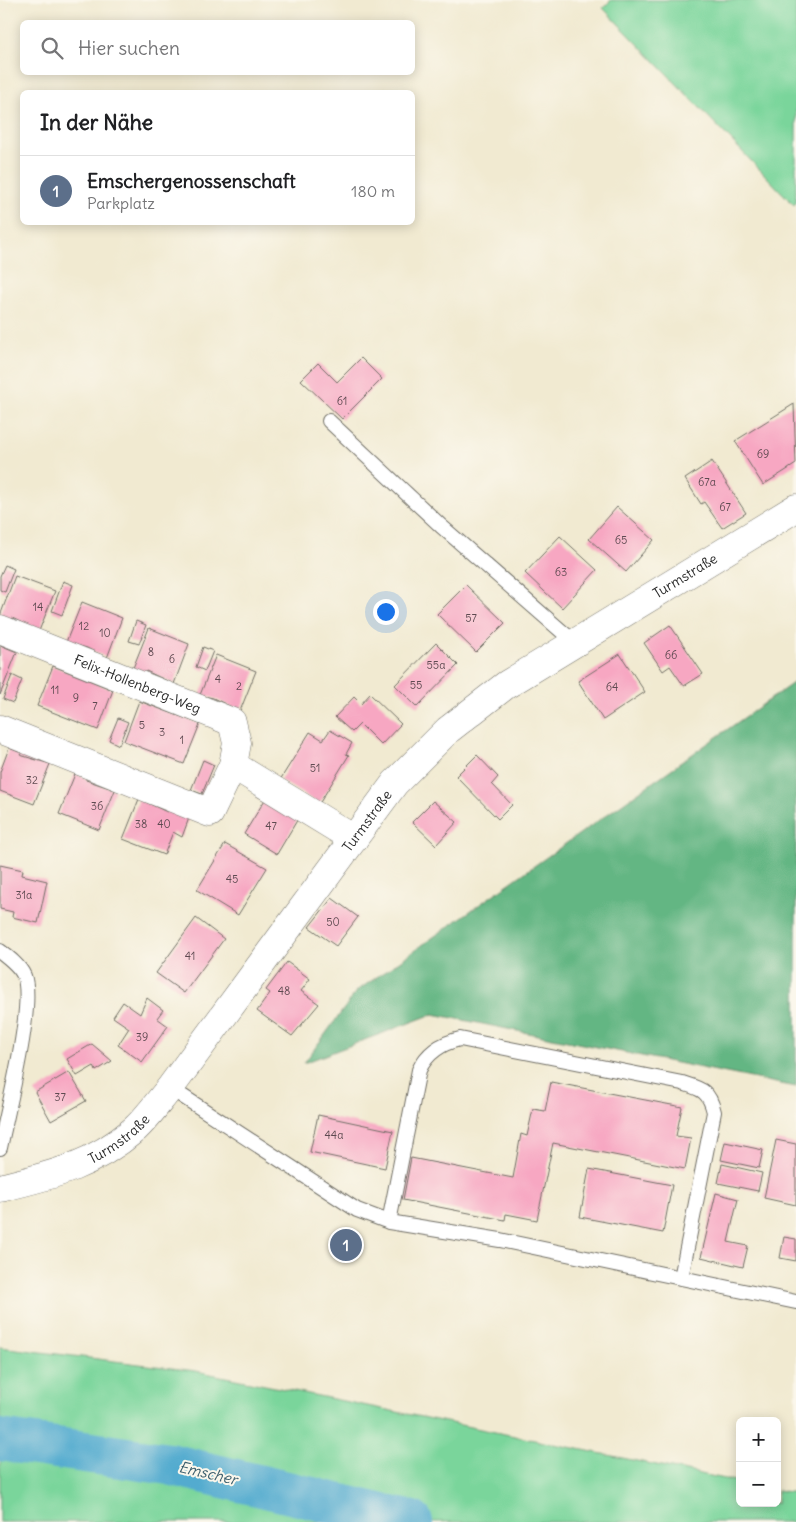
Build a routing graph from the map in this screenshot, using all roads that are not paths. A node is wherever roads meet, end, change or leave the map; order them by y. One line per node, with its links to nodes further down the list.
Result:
1 (329, 421): 4 (lane)
2 (796, 508): 4 (street, Turmstraße)
3 (0, 629): 6 (street, Felix-Hollenberg-Weg)
4 (574, 642): 7 (street, Turmstraße)
5 (0, 729): 6 (street, Felix-Hollenberg-Weg)
6 (233, 765): 7 (street)
7 (354, 839): 9 (street, Turmstraße)
8 (0, 951): 10 (lane)
9 (170, 1088): 11 (street, Turmstraße); 12 (lane)
10 (0, 1148)
11 (0, 1188)
12 (389, 1222): 13 (lane); 13 (lane)
13 (681, 1278): 14 (lane)
14 (796, 1302)

